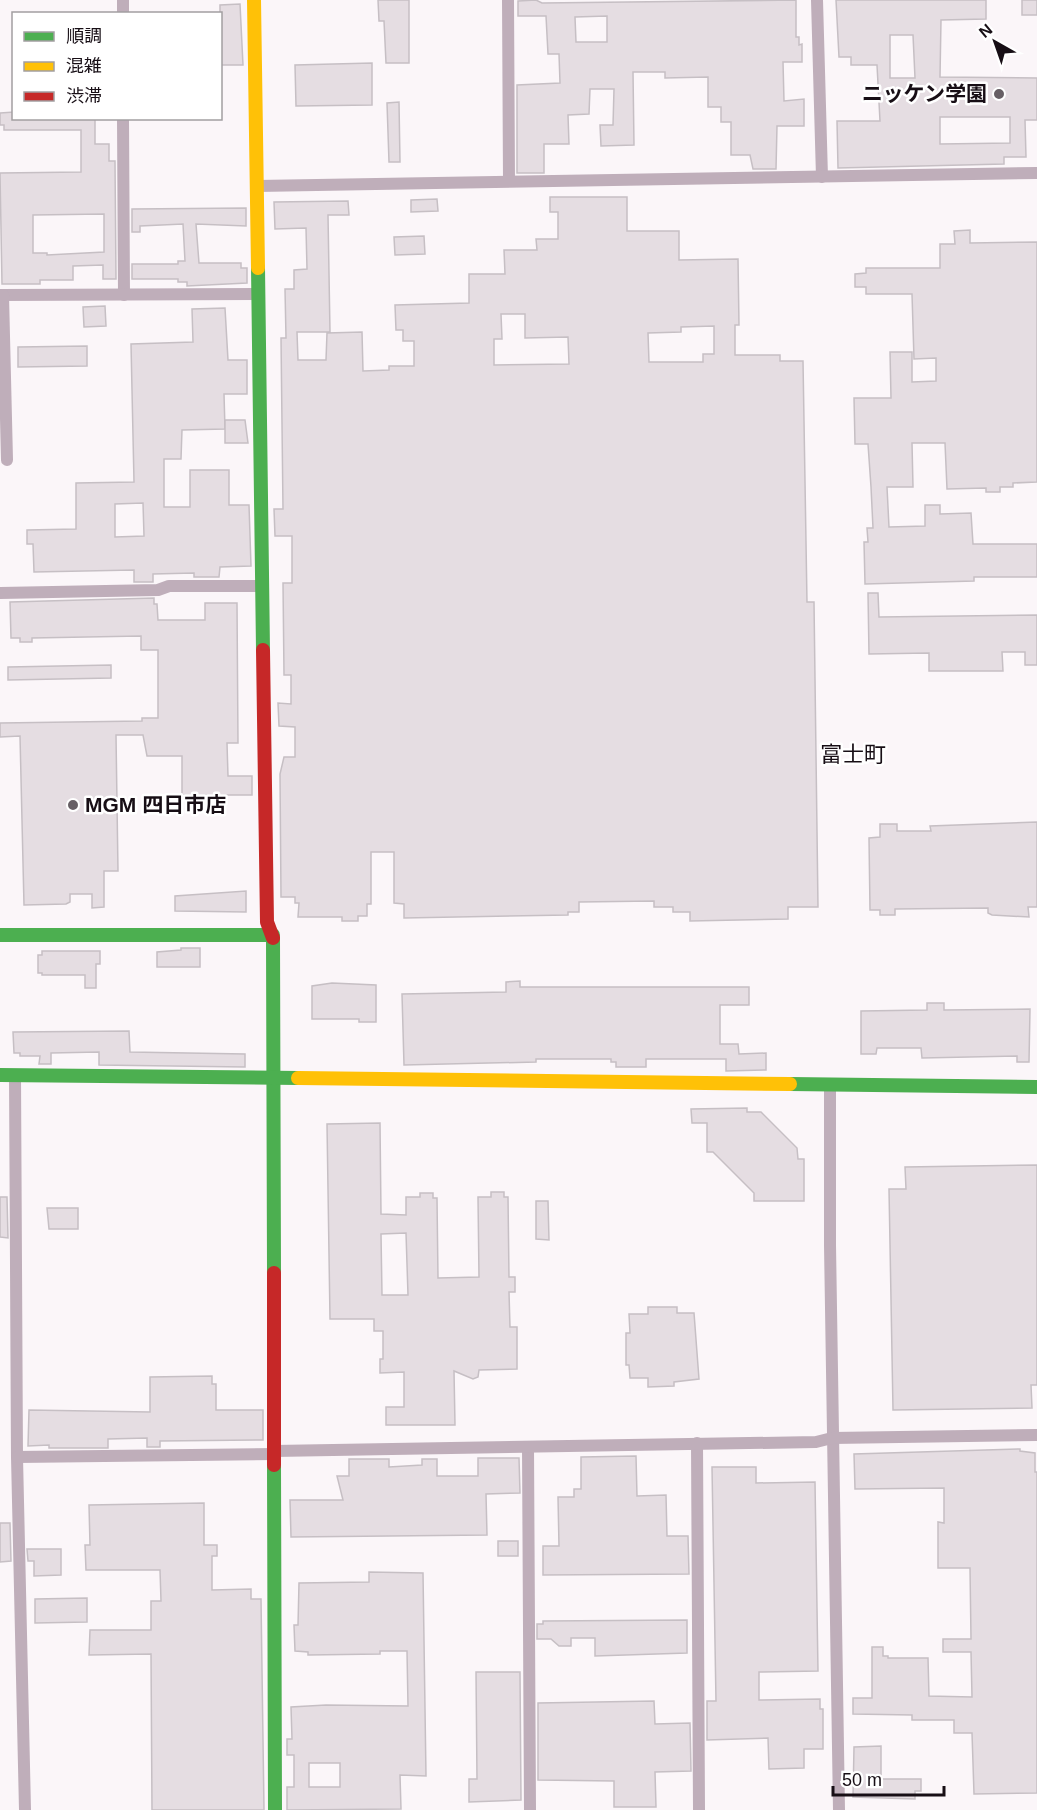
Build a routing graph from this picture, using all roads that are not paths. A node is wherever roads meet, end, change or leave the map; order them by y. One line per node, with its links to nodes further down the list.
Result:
1 (254, 0): 8 (street)
2 (508, 0): 7 (street)
3 (817, 0): 6 (street)
4 (123, 120): 11 (street)
5 (1037, 173): 6 (street)
6 (822, 177): 7 (street)
7 (509, 181): 8 (street)
8 (257, 186): 9 (street)
9 (258, 294): 11 (street); 13 (street)
10 (2, 295): 11 (street); 12 (street)
11 (124, 295)
12 (7, 460)
13 (262, 586): 14 (street); 16 (street)
14 (0, 593)
15 (0, 935): 16 (street)
16 (273, 935): 19 (street)
17 (0, 1075): 18 (street)
18 (15, 1075): 19 (street); 27 (street)
19 (273, 1078): 20 (street); 26 (street)
20 (830, 1084): 21 (street); 23 (street)
21 (1037, 1087)
22 (1037, 1435): 23 (street)
23 (832, 1438): 24 (street); 32 (street)
24 (697, 1443): 25 (street); 31 (street)
25 (528, 1447): 26 (street); 30 (street)
26 (274, 1452): 27 (street); 29 (street)
27 (17, 1457): 28 (street)
28 (25, 1810)
29 (275, 1810)
30 (530, 1810)
31 (699, 1810)
32 (839, 1810)

